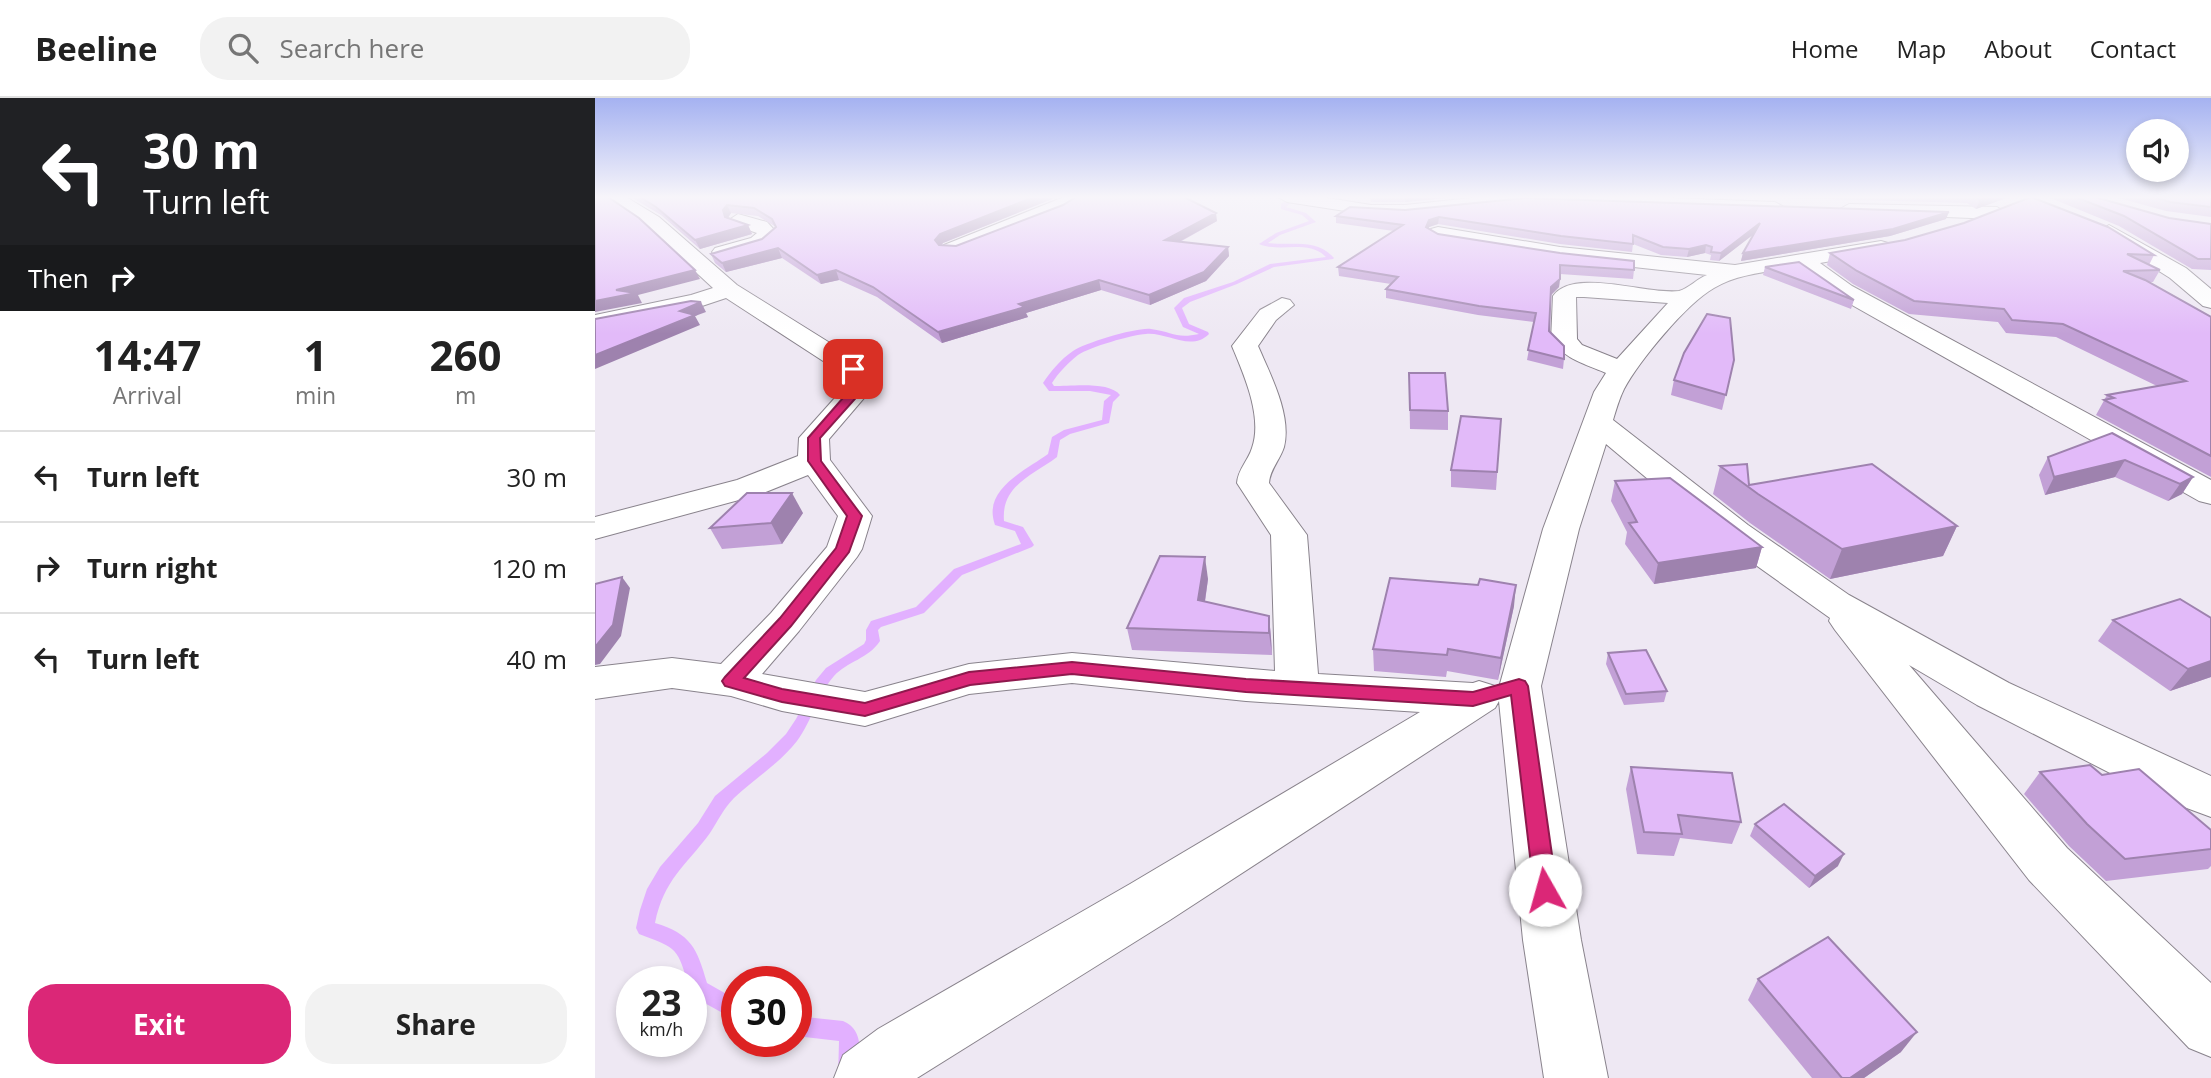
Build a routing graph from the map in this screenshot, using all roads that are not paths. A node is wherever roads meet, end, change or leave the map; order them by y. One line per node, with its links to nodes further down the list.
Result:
1 (676, 243): 11 (street)
2 (755, 243): 11 (street)
3 (967, 243): 7 (street)
4 (1497, 243): 8 (street)
5 (1900, 243): 10 (street)
6 (2129, 243): 15 (street)
7 (951, 249)
8 (1560, 253): 9 (street); 12 (street)
9 (1476, 259)
10 (1801, 259): 12 (street); 21 (street)
11 (695, 260): 13 (street)
12 (1735, 271): 14 (street)
13 (729, 290): 17 (street); 20 (street)
14 (1686, 298): 18 (street); 18 (street)
15 (2211, 301)
16 (1282, 305): 26 (street)
17 (595, 323)
18 (1622, 370): 19 (street)
19 (1598, 423): 23 (street); 27 (street)
20 (814, 461): 22 (street); 24 (street)
21 (2211, 494)
22 (595, 528)
23 (1835, 604): 28 (street); 29 (street)
24 (731, 681): 25 (street); 26 (street)
25 (595, 683)
26 (1297, 688): 27 (street)
27 (1496, 692): 30 (street); 31 (street)
28 (2211, 797)
29 (2211, 1026)
30 (883, 1065)
31 (1576, 1078)

